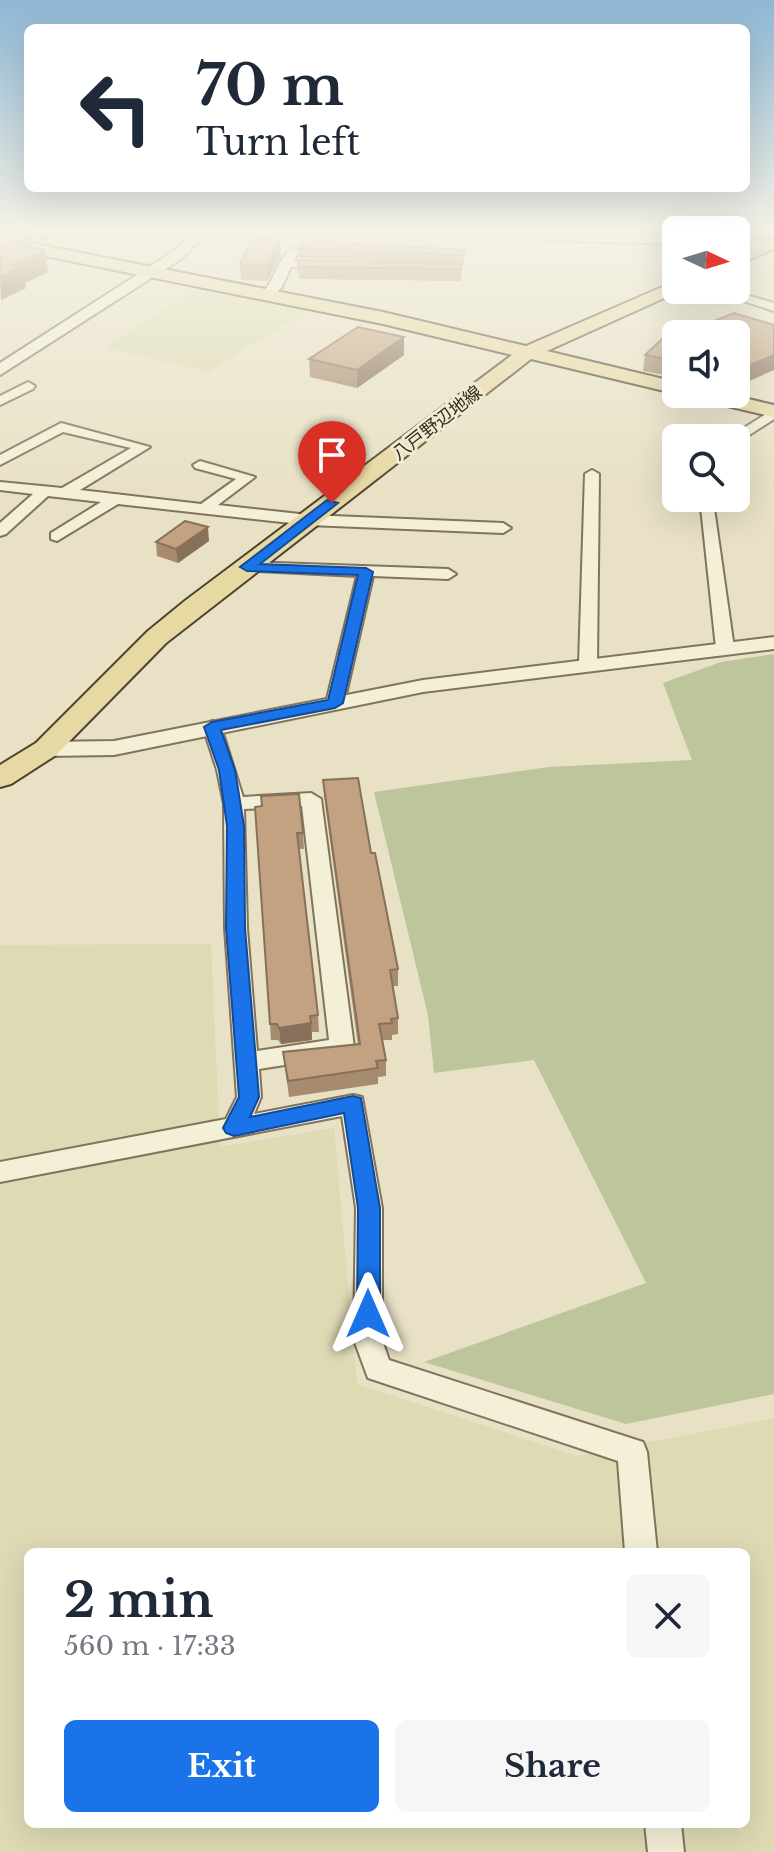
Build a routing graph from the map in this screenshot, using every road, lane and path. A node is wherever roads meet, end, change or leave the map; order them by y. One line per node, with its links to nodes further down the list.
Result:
1 (80, 318): 5 (street)
2 (375, 318): 4 (main road)
3 (604, 318): 4 (main road, 八戸野辺地線)
4 (527, 353): 6 (main road); 21 (main road, 八戸野辺地線)
5 (0, 370)
6 (662, 385)
7 (28, 386): 8 (street)
8 (0, 401)
9 (750, 406): 10 (main road)
10 (773, 411): 11 (street)
11 (750, 427)
12 (0, 461): 17 (street)
13 (200, 465): 19 (street)
14 (592, 474): 30 (street)
15 (0, 486): 16 (street)
16 (45, 491): 17 (street); 23 (street)
17 (65, 493): 18 (street)
18 (115, 499): 19 (street); 24 (street)
19 (205, 508): 21 (street)
20 (706, 512): 29 (street)
21 (309, 520): 22 (street); 25 (main road, 八戸野辺地線)
22 (503, 528)
23 (0, 531)
24 (57, 536)
25 (247, 567): 26 (street); 33 (main road, 八戸野辺地線)
26 (366, 572): 27 (street); 31 (street)
27 (448, 574)
28 (774, 643): 29 (street)
29 (725, 648): 30 (street)
30 (588, 664): 31 (street)
31 (335, 703): 32 (street)
32 (212, 727): 33 (street); 35 (street)
33 (46, 749): 34 (main road, 八戸野辺地線)
34 (0, 778)
35 (234, 804): 36 (street); 36 (street)
36 (246, 1062): 37 (street)
37 (234, 1128): 38 (street); 39 (street)
38 (0, 1172)
39 (641, 1548)
40 (663, 1828): 41 (street)
41 (666, 1852)

